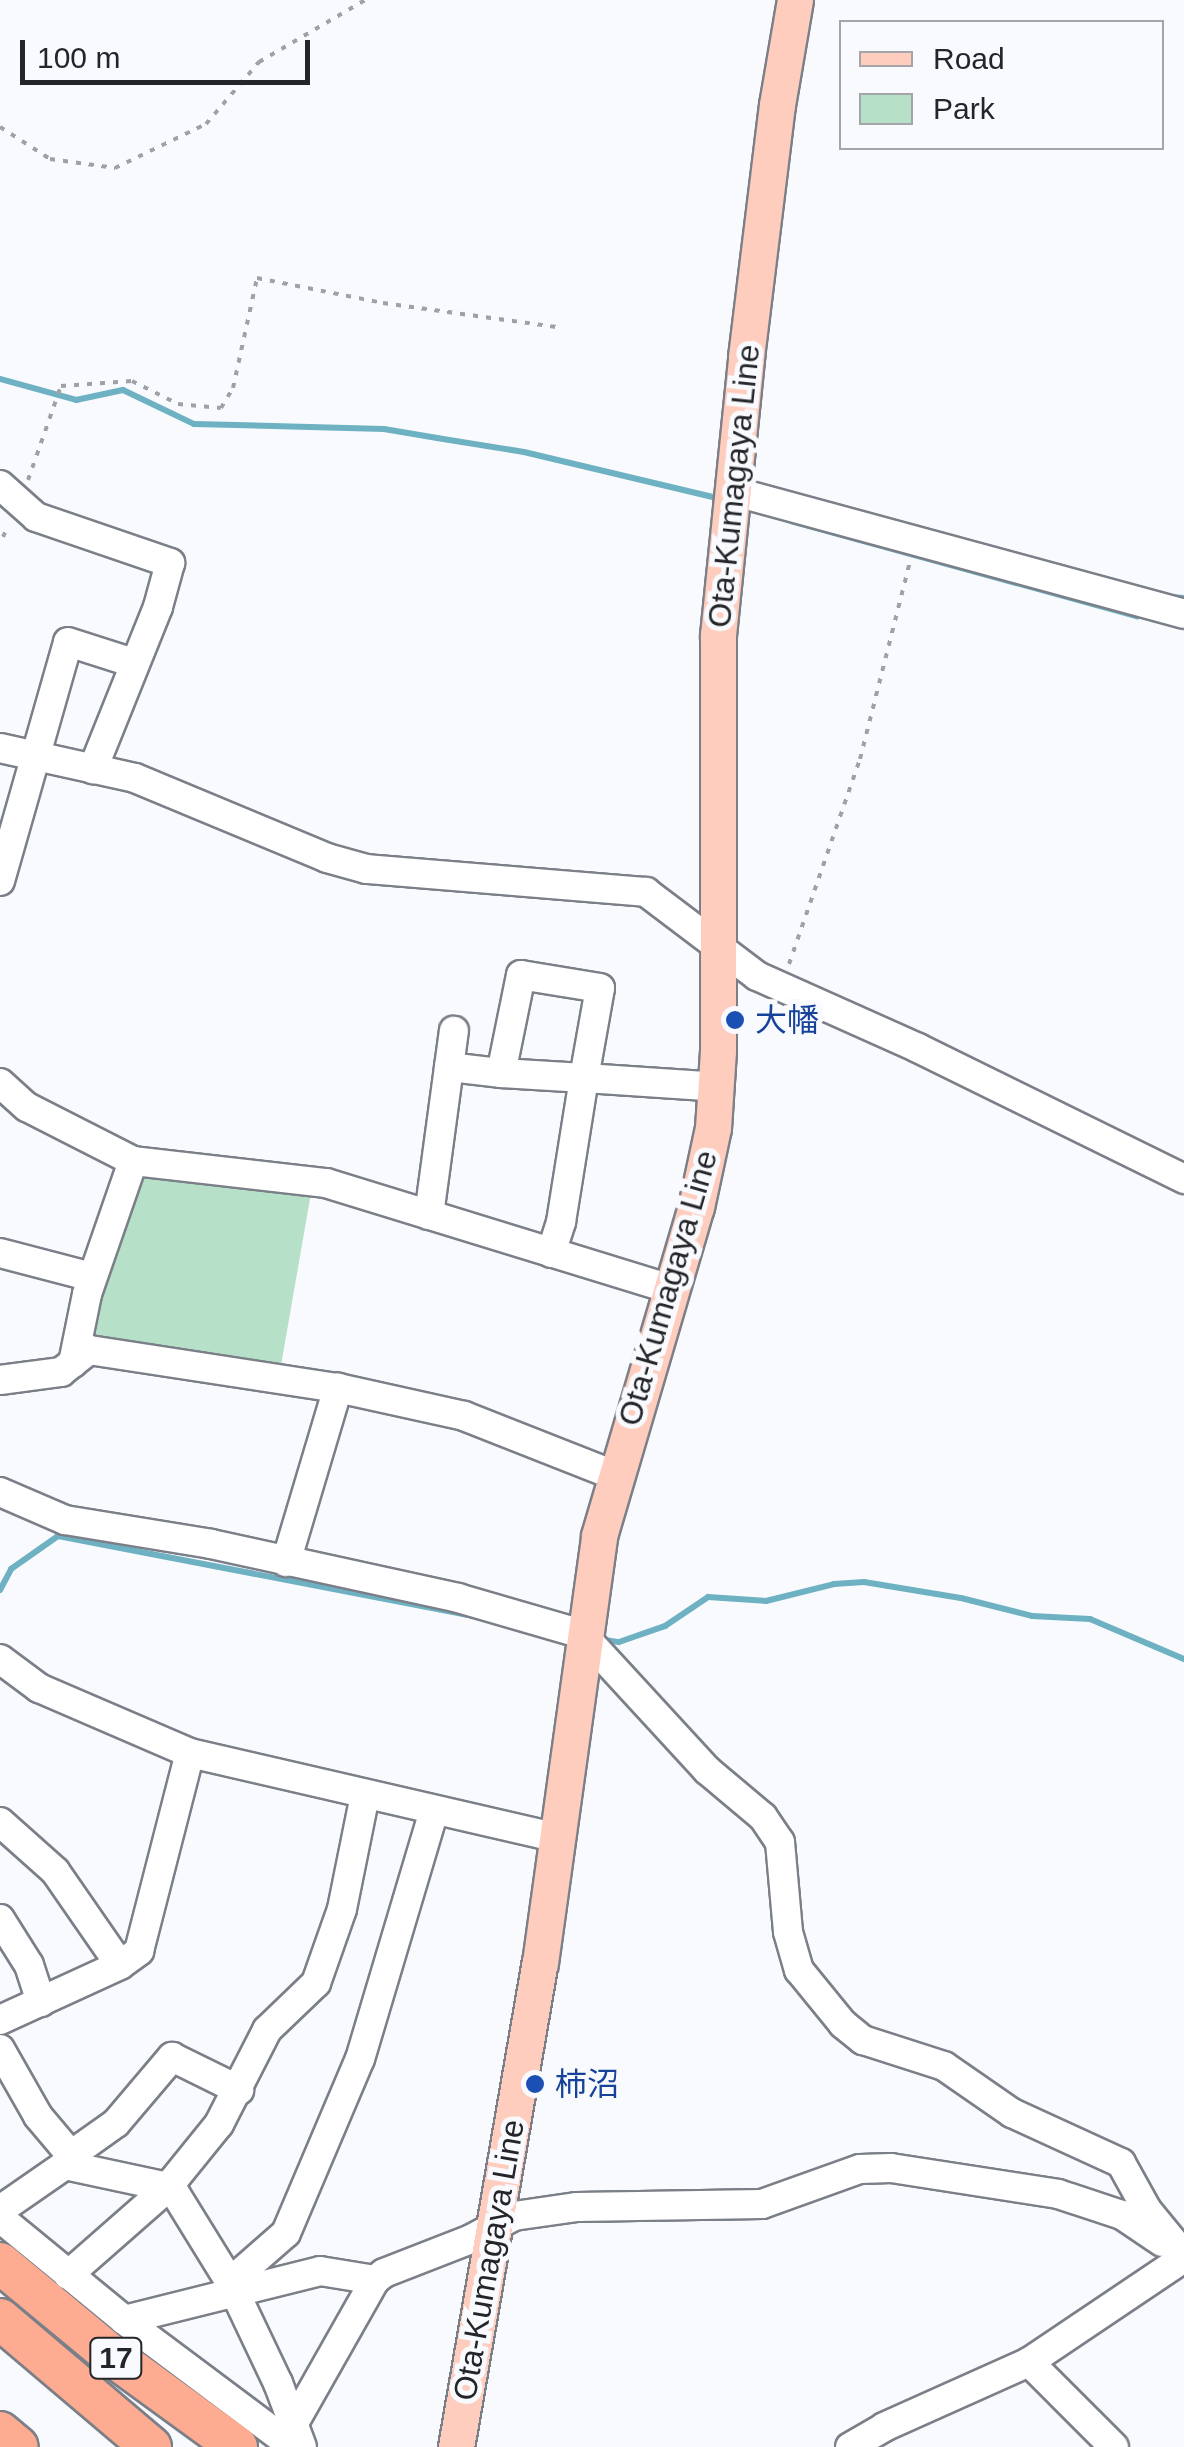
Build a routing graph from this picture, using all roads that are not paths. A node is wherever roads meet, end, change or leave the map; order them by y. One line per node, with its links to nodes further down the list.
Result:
1 (795, 0): 3 (main road, Ota-Kumagaya Line)
2 (10, 492): 5 (street)
3 (732, 492): 4 (street); 10 (main road, Ota-Kumagaya Line)
4 (1184, 614)
5 (134, 663): 7 (street); 8 (street)
6 (0, 748): 7 (street)
7 (36, 756): 8 (street); 9 (street)
8 (93, 769): 10 (street)
9 (0, 881)
10 (718, 950): 16 (main road, Ota-Kumagaya Line); 18 (street)
11 (454, 1031): 12 (street)
12 (449, 1068): 13 (street); 19 (street)
13 (501, 1073): 14 (street); 14 (street)
14 (584, 1078): 16 (street); 21 (street)
15 (0, 1084): 17 (street)
16 (718, 1087): 23 (main road, Ota-Kumagaya Line)
17 (132, 1162): 19 (street); 22 (street)
18 (1184, 1179)
19 (429, 1215): 21 (street)
20 (0, 1253): 22 (street)
21 (551, 1253): 23 (street)
22 (92, 1278): 24 (street)
23 (670, 1289): 27 (main road, Ota-Kumagaya Line)
24 (73, 1363): 25 (street); 26 (street)
25 (0, 1380)
26 (338, 1388): 27 (street); 29 (street)
27 (614, 1475): 30 (main road, Ota-Kumagaya Line)
28 (0, 1492): 29 (street)
29 (286, 1562): 30 (street)
30 (582, 1634): 36 (main road, Ota-Kumagaya Line); 48 (street)
31 (0, 1660): 32 (street)
32 (190, 1753): 33 (street); 38 (street)
33 (365, 1794): 34 (street); 42 (street)
34 (434, 1810): 36 (street); 52 (street)
35 (0, 1822): 38 (street)
36 (558, 1838): 47 (main road, Ota-Kumagaya Line)
37 (0, 1919): 39 (street)
38 (120, 1966): 39 (street)
39 (41, 2002): 40 (street)
40 (0, 2020)
41 (0, 2049): 43 (street)
42 (239, 2090): 43 (street); 44 (street)
43 (68, 2160): 44 (street); 45 (street)
44 (168, 2187): 50 (street); 52 (street)
45 (0, 2210)
46 (0, 2218): 50 (street)
47 (497, 2226): 48 (street); 51 (street); 60 (main road, Ota-Kumagaya Line)
48 (1184, 2257): 56 (street)
49 (0, 2262): 64 (highway, 17)
50 (68, 2275): 54 (street)
51 (375, 2280): 52 (street); 58 (street)
52 (231, 2287): 54 (street); 58 (street)
53 (0, 2320): 63 (highway, 17)
54 (124, 2320): 58 (street)
55 (0, 2353): 62 (highway, 17)
56 (1029, 2362): 59 (street); 65 (street)
57 (0, 2432): 61 (highway)
58 (297, 2439)
59 (1097, 2441)
60 (458, 2444)
61 (18, 2447)
62 (110, 2447)
63 (151, 2447)
64 (237, 2447)
65 (850, 2447)

